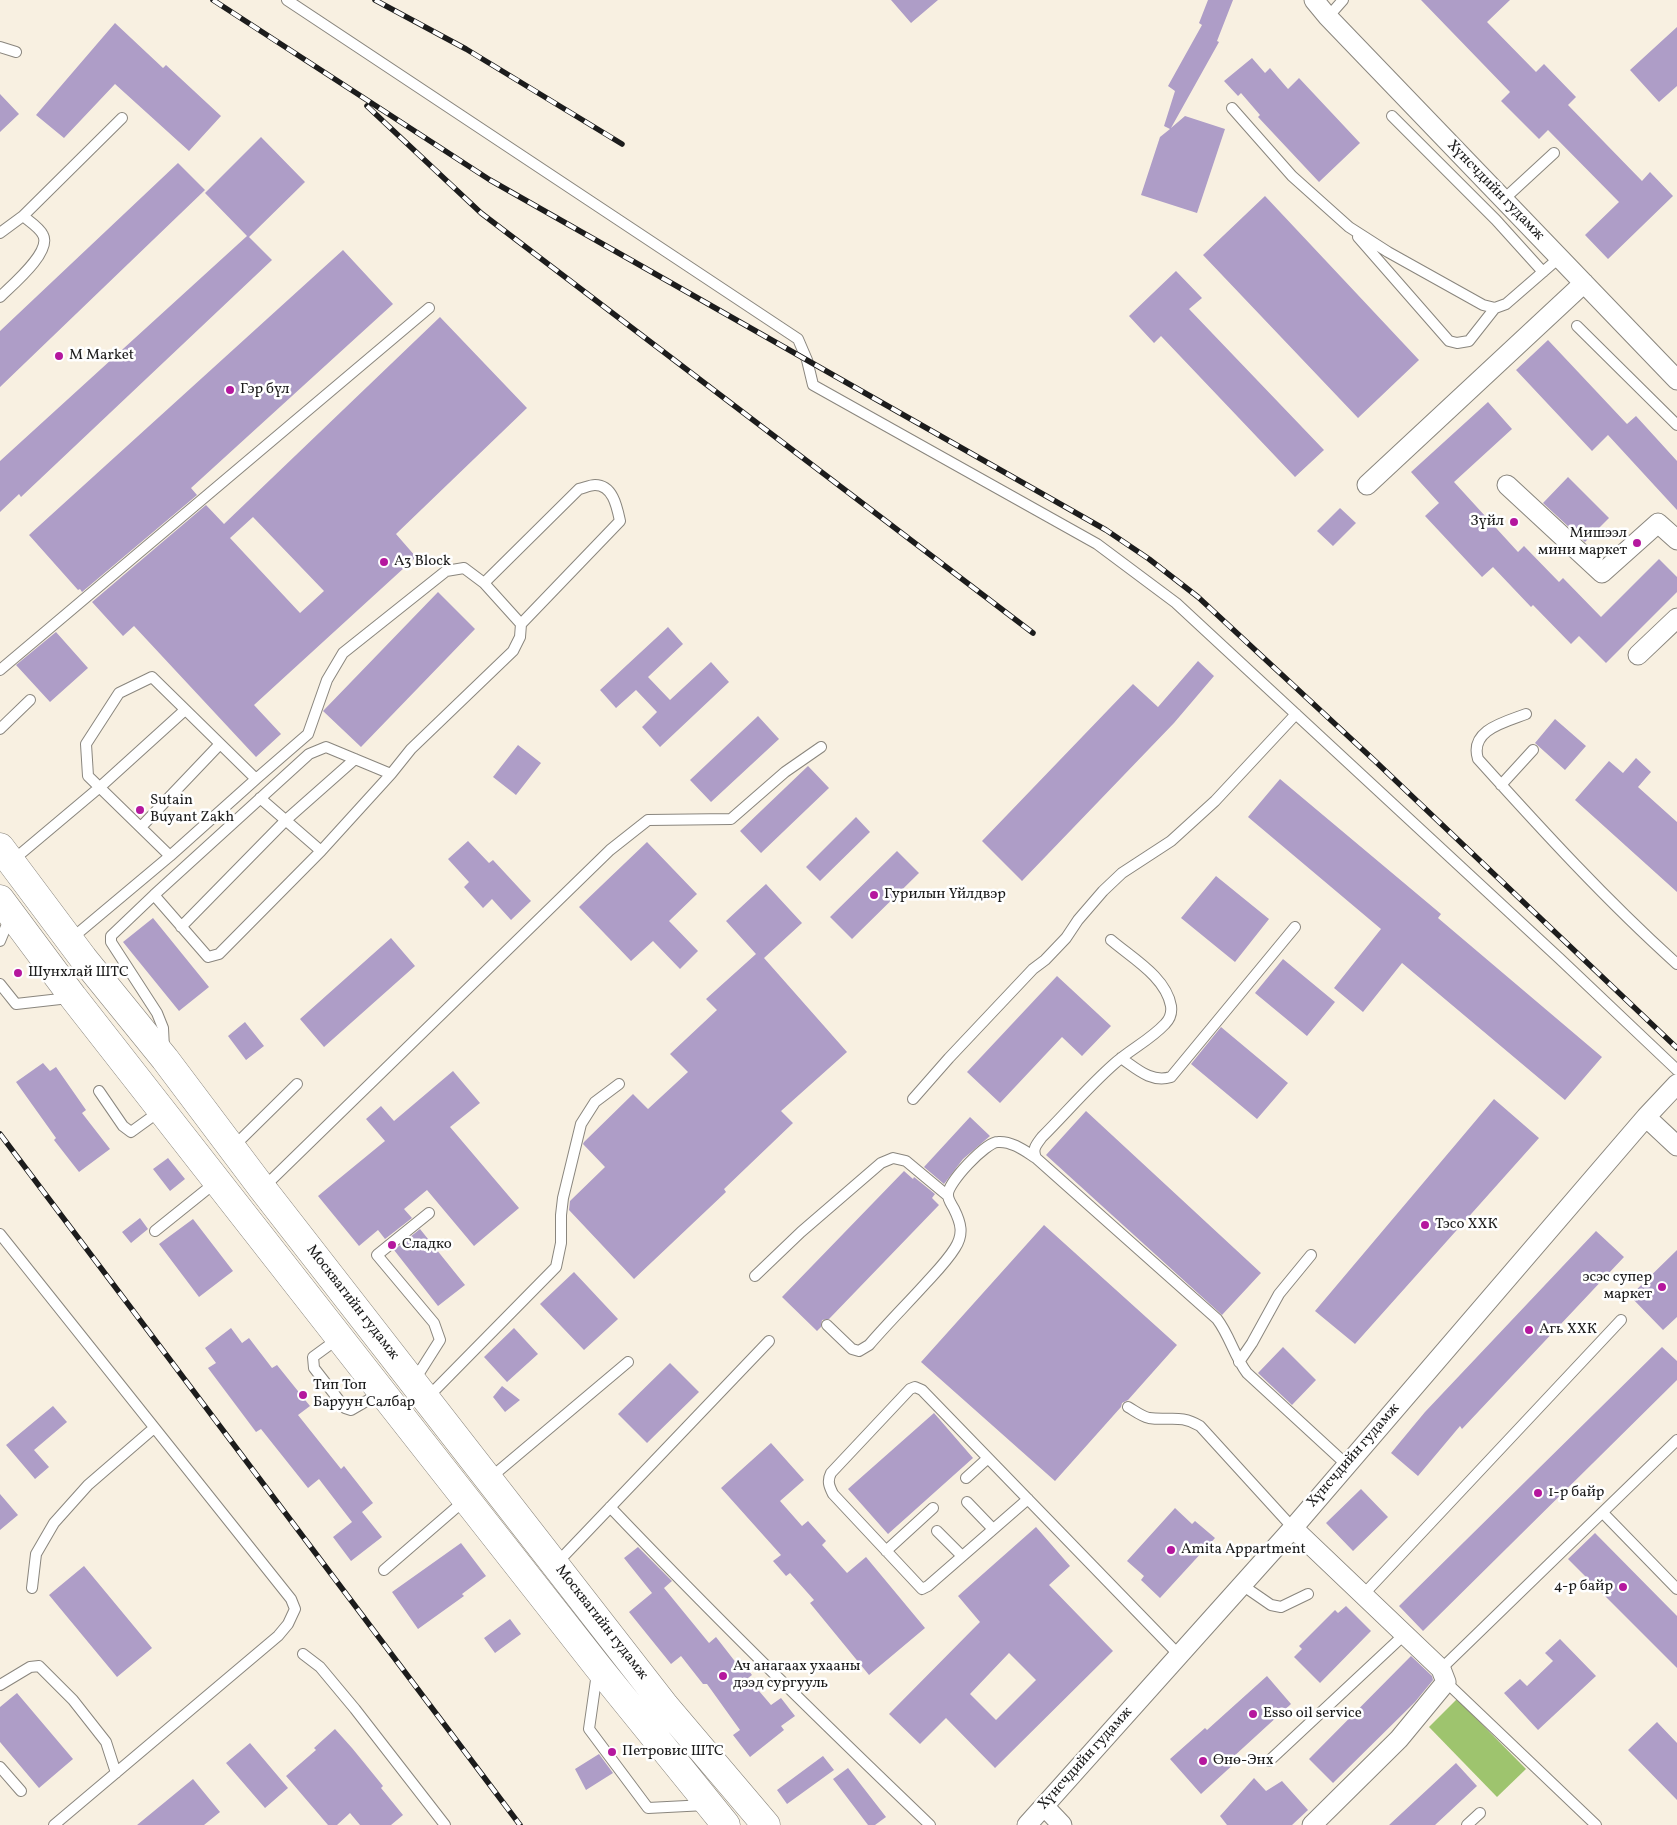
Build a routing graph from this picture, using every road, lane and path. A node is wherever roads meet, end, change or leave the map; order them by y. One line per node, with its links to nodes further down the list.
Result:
1 (287, 0): 34 (lane)
2 (1314, 0): 4 (street, Хүнсчдийн гудамж)
3 (1343, 0): 4 (lane)
4 (1328, 17): 11 (street, Хүнсчдийн гудамж)
5 (0, 48): 6 (lane)
6 (16, 52)
7 (1232, 108): 13 (lane)
8 (1392, 116): 16 (lane)
9 (122, 118): 12 (lane)
10 (1554, 153): 11 (lane)
11 (1503, 200): 15 (street, Хүнсчдийн гудамж)
12 (23, 216): 14 (lane); 18 (lane)
13 (1349, 227): 20 (lane); 20 (lane)
14 (0, 234)
15 (1559, 258): 16 (lane); 17 (street, Хүнсчдийн гудамж)
16 (1543, 272): 20 (lane)
17 (1584, 283): 22 (street, Хүнсчдийн гудамж); 25 (street)
18 (0, 297)
19 (429, 308): 31 (lane)
20 (1495, 308)
21 (1577, 326): 23 (lane)
22 (1677, 380)
23 (1675, 419)
24 (1507, 485): 26 (street)
25 (1366, 486)
26 (1677, 540)
27 (484, 583): 29 (lane); 29 (lane); 42 (lane)
28 (1677, 618): 30 (street)
29 (521, 624): 41 (lane)
30 (1638, 655)
31 (0, 670)
32 (30, 700): 36 (lane)
33 (186, 710): 37 (lane); 44 (lane); 44 (lane)
34 (1296, 714): 63 (lane); 68 (lane)
35 (1526, 714): 43 (lane)
36 (0, 729)
37 (220, 744): 42 (lane); 47 (lane)
38 (821, 747): 75 (lane)
39 (1533, 750): 43 (lane)
40 (355, 759): 41 (lane); 45 (lane); 46 (lane)
41 (391, 774): 48 (lane)
42 (256, 779): 50 (lane)
43 (1502, 785): 58 (lane)
44 (100, 787): 47 (lane); 49 (lane)
45 (260, 798): 46 (lane); 51 (lane)
46 (286, 820): 48 (lane); 53 (lane)
47 (141, 827): 50 (lane)
48 (321, 851): 53 (lane)
49 (5, 855): 57 (highway, Москвагийн гудамж)
50 (170, 856): 57 (lane)
51 (154, 895): 53 (lane); 62 (lane)
52 (6, 906): 56 (lane); 60 (highway, Москвагийн гудамж)
53 (181, 927)
54 (1294, 927): 61 (lane)
55 (1111, 940): 61 (lane)
56 (0, 941)
57 (70, 941): 62 (highway, Москвагийн гудамж)
58 (1677, 964)
59 (0, 984): 60 (lane)
60 (73, 997): 69 (highway, Москвагийн гудамж)
61 (1121, 1058): 73 (lane)
62 (165, 1059): 72 (highway, Москвагийн гудамж)
63 (1677, 1070)
64 (297, 1084): 72 (lane)
65 (619, 1084): 88 (lane)
66 (1677, 1084): 70 (street, Хүнсчдийн гудамж)
67 (98, 1091): 69 (lane)
68 (913, 1099)
69 (161, 1110): 74 (highway, Москвагийн гудамж)
70 (1646, 1117): 71 (street); 94 (street, Хүнсчдийн гудамж)
71 (1677, 1146)
72 (232, 1149): 75 (highway, Москвагийн гудамж)
73 (1036, 1158): 76 (lane); 87 (lane)
74 (217, 1181): 78 (lane); 84 (highway, Москвагийн гудамж)
75 (262, 1188): 88 (highway, Москвагийн гудамж)
76 (948, 1196): 81 (lane); 83 (lane)
77 (429, 1213): 88 (lane)
78 (154, 1231)
79 (0, 1234): 91 (lane)
80 (1311, 1255): 87 (lane)
81 (755, 1276)
82 (1621, 1320): 114 (lane)
83 (827, 1325)
84 (339, 1337): 89 (highway, Москвагийн гудамж); 89 (lane)
85 (769, 1341): 100 (lane)
86 (628, 1362): 96 (lane)
87 (1239, 1362): 94 (lane)
88 (420, 1391): 96 (highway, Москвагийн гудамж)
89 (382, 1392): 97 (highway, Москвагийн гудамж)
90 (1128, 1407): 103 (lane)
91 (154, 1428): 111 (lane); 123 (lane)
92 (1677, 1440): 102 (lane)
93 (988, 1458): 95 (lane); 98 (lane); 106 (lane)
94 (1347, 1465): 103 (street, Хүнсчдийн гудамж)
95 (966, 1478)
96 (489, 1479): 108 (highway, Москвагийн гудамж)
97 (466, 1499): 109 (lane); 118 (highway, Москвагийн гудамж)
98 (1028, 1499): 104 (lane); 117 (lane)
99 (967, 1502): 104 (lane)
100 (610, 1508): 108 (lane); 131 (lane)
101 (932, 1508): 106 (lane)
102 (1603, 1513): 112 (lane); 119 (lane)
103 (1293, 1528): 110 (street, Хүнсчдийн гудамж); 114 (street)
104 (993, 1529): 107 (lane)
105 (937, 1531): 107 (lane)
106 (886, 1551): 107 (lane)
107 (962, 1556)
108 (555, 1565): 130 (highway, Москвагийн гудамж)
109 (384, 1570)
110 (1242, 1585): 113 (lane); 117 (street, Хүнсчдийн гудамж)
111 (32, 1588)
112 (1677, 1589)
113 (1308, 1594)
114 (1363, 1594): 115 (street)
115 (1405, 1634): 119 (street); 121 (lane)
116 (303, 1654): 129 (lane)
117 (1179, 1655): 125 (street, Хүнсчдийн гудамж)
118 (598, 1667): 127 (highway, Москвагийн гудамж); 127 (lane)
119 (1444, 1675): 134 (street); 136 (lane)
120 (0, 1685): 123 (lane)
121 (1269, 1761)
122 (0, 1767): 124 (lane)
123 (116, 1773): 128 (lane)
124 (21, 1791)
125 (1044, 1806): 132 (street, Хүнсчдийн гудамж); 133 (street)
126 (1480, 1813): 135 (lane)
127 (718, 1815)
128 (54, 1825)
129 (445, 1825)
130 (766, 1825)
131 (930, 1825)
132 (1028, 1825)
133 (1062, 1825)
134 (1312, 1825)
135 (1467, 1825)
136 (1596, 1825)

